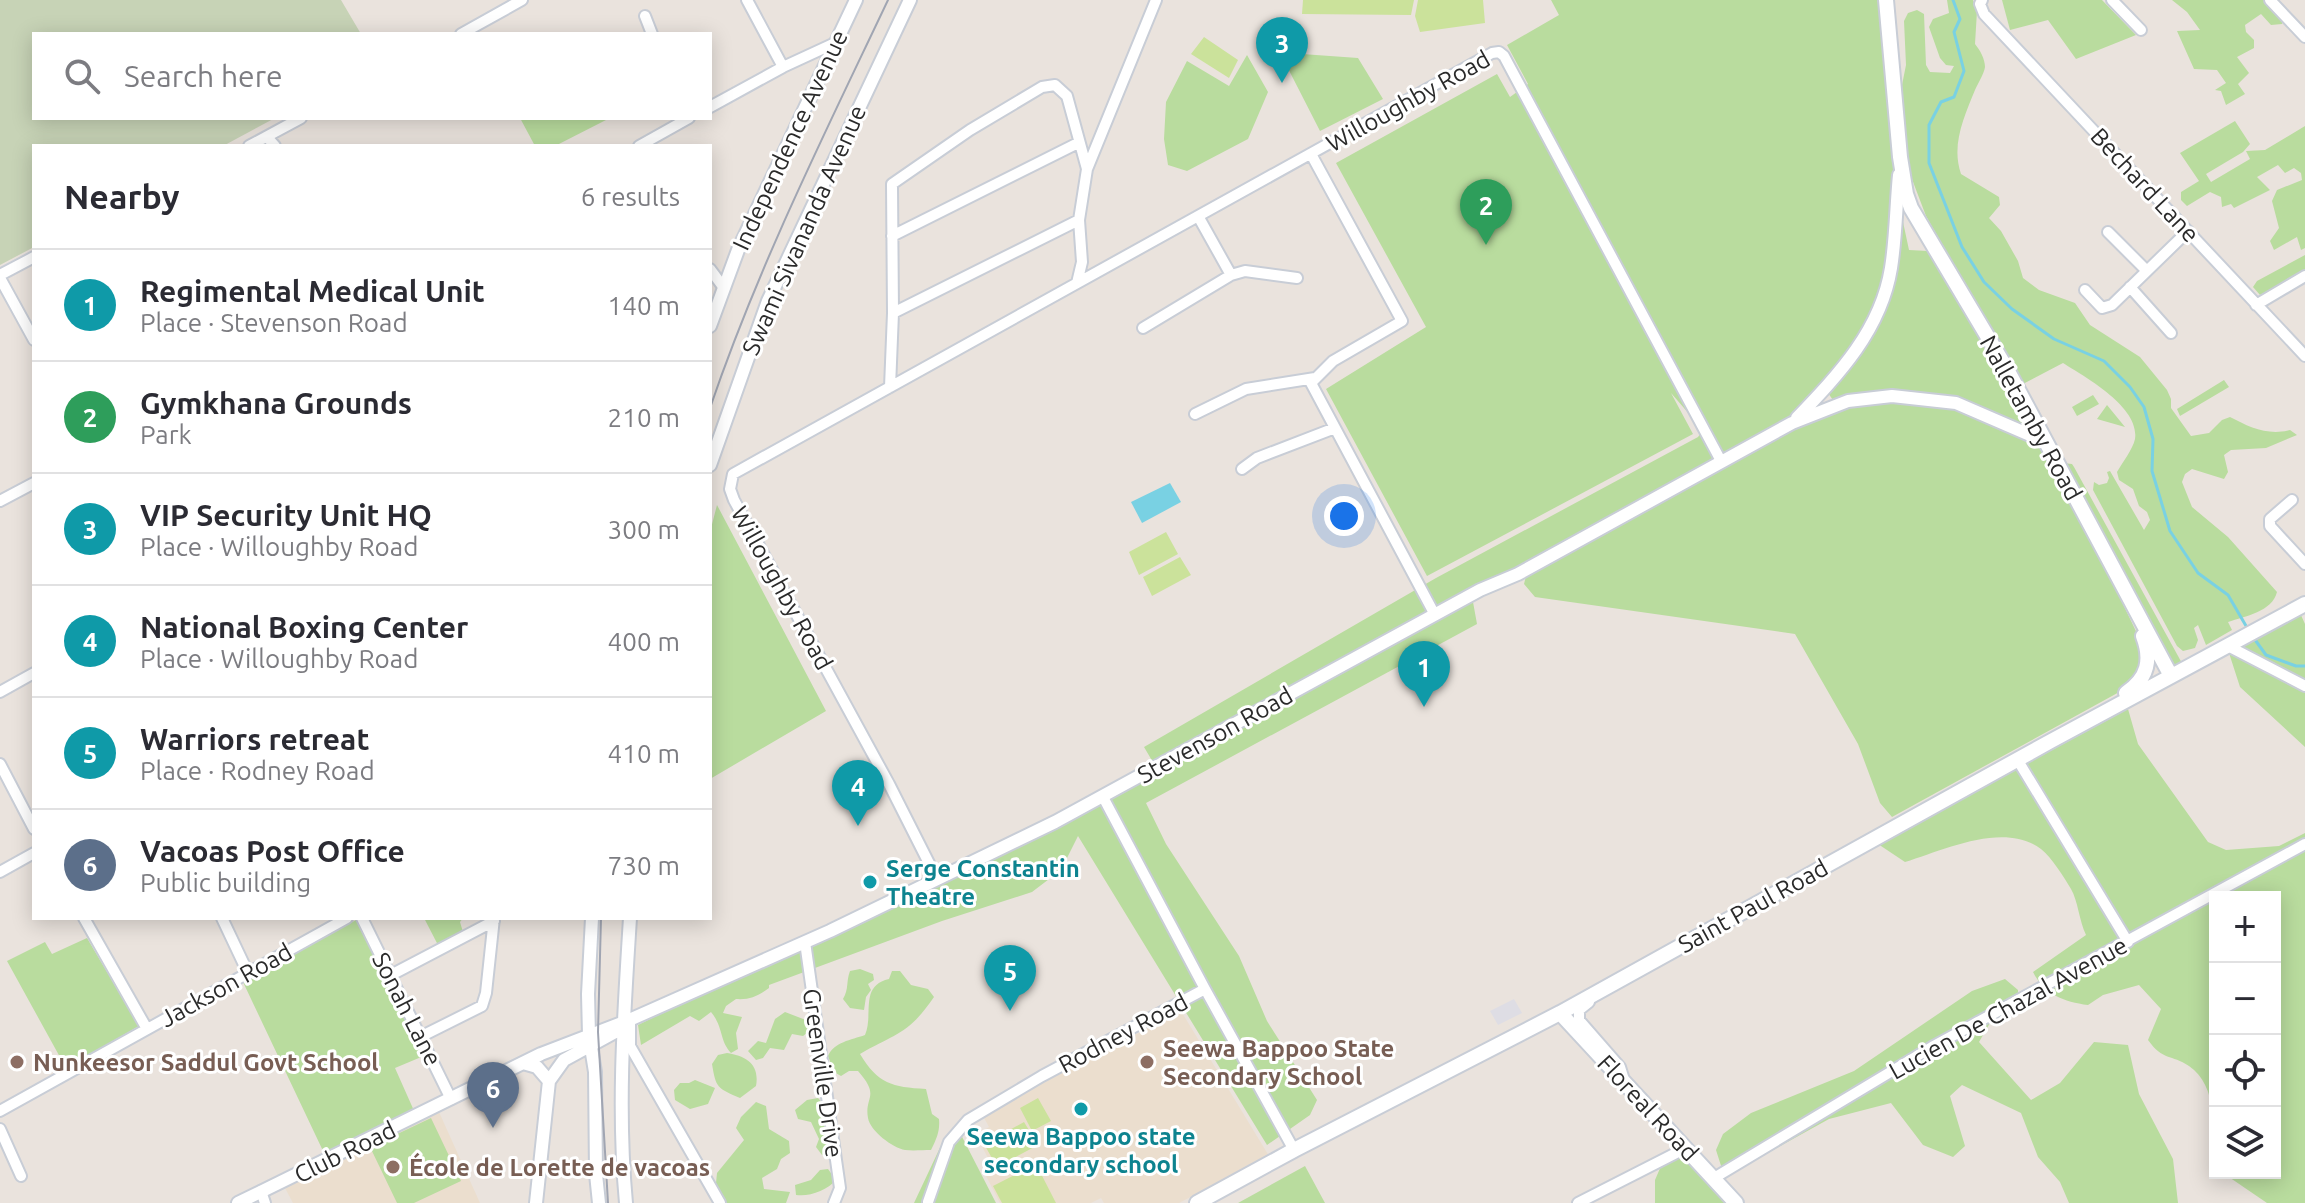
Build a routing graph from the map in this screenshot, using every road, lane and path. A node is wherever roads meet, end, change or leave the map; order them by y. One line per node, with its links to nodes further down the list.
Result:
1 (522, 0): 13 (street)
2 (747, 0): 16 (street)
3 (856, 0): 15 (street, Independence Avenue)
4 (910, 0): 59 (street, Swami Sivananda Avenue)
5 (1156, 0): 27 (street)
6 (1886, 0): 26 (main road, Nalletamby Road)
7 (1982, 0): 30 (street, Bechard Lane)
8 (2112, 0): 11 (street)
9 (2270, 0): 12 (street)
10 (645, 16): 14 (street)
11 (2141, 30)
12 (2303, 31)
13 (465, 32)
14 (651, 32)
15 (835, 43): 16 (street); 45 (street, Independence Avenue)
16 (783, 67): 17 (street)
17 (712, 106)
18 (297, 120): 20 (street)
19 (682, 120): 24 (street)
20 (267, 137): 22 (street); 23 (street)
21 (1078, 143): 27 (street); 32 (street); 32 (street)
22 (253, 144)
23 (273, 144)
24 (642, 144)
25 (1311, 154): 28 (street, Willoughby Road); 53 (street); 60 (street, Willoughby Road)
26 (1900, 157): 56 (street, Stevenson Road); 58 (main road, Nalletamby Road)
27 (1087, 169): 29 (street)
28 (1198, 216): 35 (street, Willoughby Road); 37 (street)
29 (1079, 220): 33 (street); 47 (street)
30 (2188, 231): 36 (street); 46 (street, Bechard Lane)
31 (2108, 232): 36 (street)
32 (892, 236): 47 (street)
33 (1080, 241): 35 (street); 42 (street)
34 (32, 258): 40 (street)
35 (1100, 269): 42 (street, Willoughby Road)
36 (2147, 271): 43 (street)
37 (1231, 275): 41 (street); 49 (street)
38 (712, 276): 45 (street)
39 (2305, 276): 46 (street)
40 (0, 277): 51 (street)
41 (1297, 278)
42 (1077, 283): 54 (street, Willoughby Road)
43 (2130, 287): 44 (street); 50 (street)
44 (2085, 290)
45 (718, 295): 48 (street, Independence Avenue)
46 (2256, 305): 52 (street, Bechard Lane)
47 (893, 313): 54 (street)
48 (712, 318)
49 (1143, 328)
50 (2171, 333)
51 (32, 336)
52 (2305, 356)
53 (1315, 378): 55 (street); 57 (street)
54 (890, 387): 82 (street, Willoughby Road)
55 (1195, 414)
56 (1792, 423): 58 (street, Stevenson Road); 60 (street, Stevenson Road)
57 (1335, 428): 61 (street); 68 (street)
58 (2046, 442): 65 (main road, Nalletamby Road)
59 (712, 459)
60 (1721, 461): 68 (street, Stevenson Road)
61 (1242, 469)
62 (32, 484): 64 (street)
63 (2292, 500): 66 (street)
64 (0, 501)
65 (2111, 564): 71 (main road, Nalletamby Road); 74 (main road)
66 (2305, 564)
67 (2305, 604): 69 (main road, Saint Paul Road)
68 (1435, 615): 77 (street, Stevenson Road)
69 (2228, 646): 71 (main road, Saint Paul Road); 72 (street)
70 (32, 674): 73 (street)
71 (2171, 676): 74 (main road, Saint Paul Road)
72 (2305, 686)
73 (0, 692)
74 (2094, 718): 75 (main road, Saint Paul Road)
75 (2017, 759): 91 (street); 94 (main road, Saint Paul Road)
76 (0, 764): 78 (street)
77 (1103, 797): 82 (street, Stevenson Road); 95 (street)
78 (32, 825)
79 (2305, 844): 91 (street, Lucien De Chazal Avenue)
80 (32, 854): 81 (street)
81 (0, 872)
82 (937, 879): 90 (street, Stevenson Road)
83 (85, 920): 98 (street)
84 (223, 920): 92 (street)
85 (342, 920): 92 (street, Jackson Road)
86 (363, 920): 93 (street, Sonah Lane)
87 (494, 920): 93 (street); 99 (street)
88 (592, 920): 100 (street)
89 (630, 920): 97 (street)
90 (805, 942): 97 (street, Stevenson Road); 120 (street, Greenville Drive)
91 (2128, 942): 112 (street, Lucien De Chazal Avenue)
92 (248, 973): 98 (street, Jackson Road)
93 (389, 976): 99 (street, Sonah Lane)
94 (1626, 976): 96 (main road, Saint Paul Road); 105 (street)
95 (1205, 989): 110 (street); 114 (street, Rodney Road)
96 (1560, 1013): 105 (main road, Floreal Road); 110 (main road, Saint Paul Road)
97 (626, 1022): 100 (street, Stevenson Road); 118 (street); 119 (street)
98 (147, 1029): 107 (street, Jackson Road)
99 (422, 1036): 106 (street, Sonah Lane)
100 (590, 1040): 101 (street); 102 (street, Club Road); 103 (street)
101 (570, 1056): 103 (street); 104 (street)
102 (523, 1063): 104 (street); 106 (street, Club Road)
103 (595, 1072): 117 (street)
104 (549, 1081): 116 (street)
105 (1625, 1084): 109 (main road, Floreal Road)
106 (451, 1099): 113 (street, Club Road)
107 (0, 1111)
108 (0, 1129): 111 (street)
109 (1684, 1149): 112 (main road, Floreal Road); 122 (street)
110 (1294, 1150): 121 (main road, Saint Paul Road)
111 (21, 1176)
112 (1714, 1178): 123 (main road, Floreal Road)
113 (263, 1197): 115 (street, Club Road)
114 (928, 1202)
115 (238, 1203)
116 (536, 1203)
117 (599, 1203)
118 (626, 1203)
119 (720, 1203)
120 (834, 1203)
121 (1197, 1203)
122 (1578, 1203)
123 (1736, 1203)

